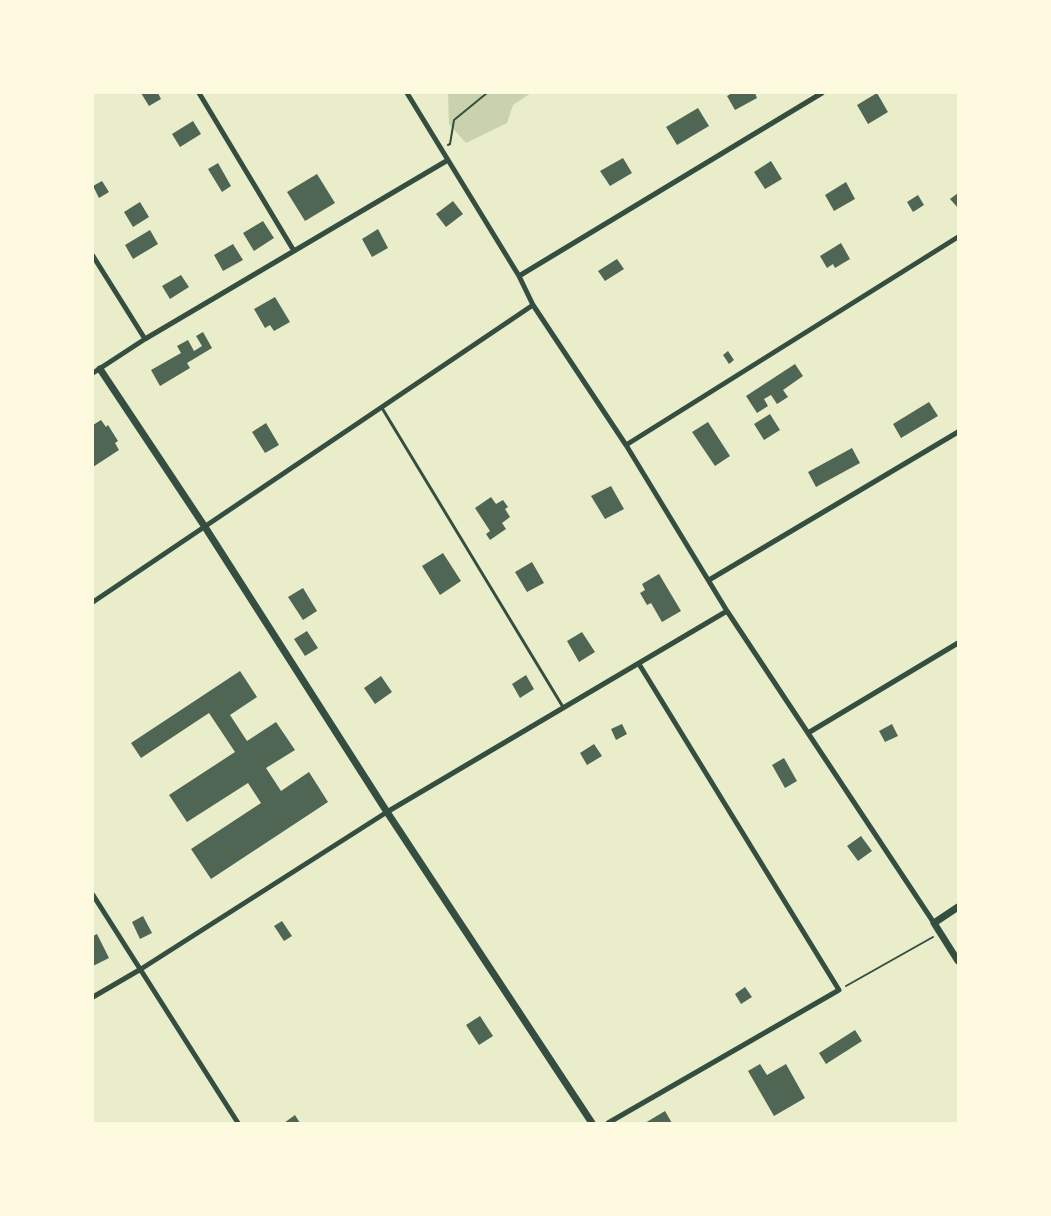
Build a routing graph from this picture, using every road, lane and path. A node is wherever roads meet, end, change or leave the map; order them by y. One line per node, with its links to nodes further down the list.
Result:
1 (199, 93): 8 (street)
2 (407, 93): 5 (street)
3 (487, 93): 5 (path)
4 (822, 93): 10 (street)
5 (442, 149): 6 (street)
6 (448, 160): 8 (street); 10 (street)
7 (958, 237): 17 (street)
8 (294, 251): 12 (street)
9 (93, 255): 12 (street)
10 (519, 276): 11 (street)
11 (533, 305): 15 (street); 17 (street)
12 (145, 339): 13 (street)
13 (100, 369): 14 (street); 18 (street)
14 (93, 373)
15 (381, 406): 18 (street); 24 (lane)
16 (958, 432): 19 (street)
17 (626, 445): 19 (street)
18 (205, 527): 20 (street); 26 (street)
19 (709, 580): 21 (street)
20 (93, 602)
21 (727, 610): 23 (street); 25 (street)
22 (958, 644): 25 (street)
23 (639, 664): 24 (street); 33 (street)
24 (563, 707): 26 (street)
25 (808, 733): 29 (street)
26 (387, 812): 32 (street); 36 (street)
27 (93, 895): 32 (street)
28 (958, 907): 29 (street)
29 (934, 922): 30 (street)
30 (940, 933): 31 (street); 33 (path)
31 (958, 961)
32 (141, 969): 34 (street); 35 (street)
33 (839, 990): 37 (street)
34 (93, 997)
35 (238, 1123)
36 (592, 1123)
37 (608, 1123)

